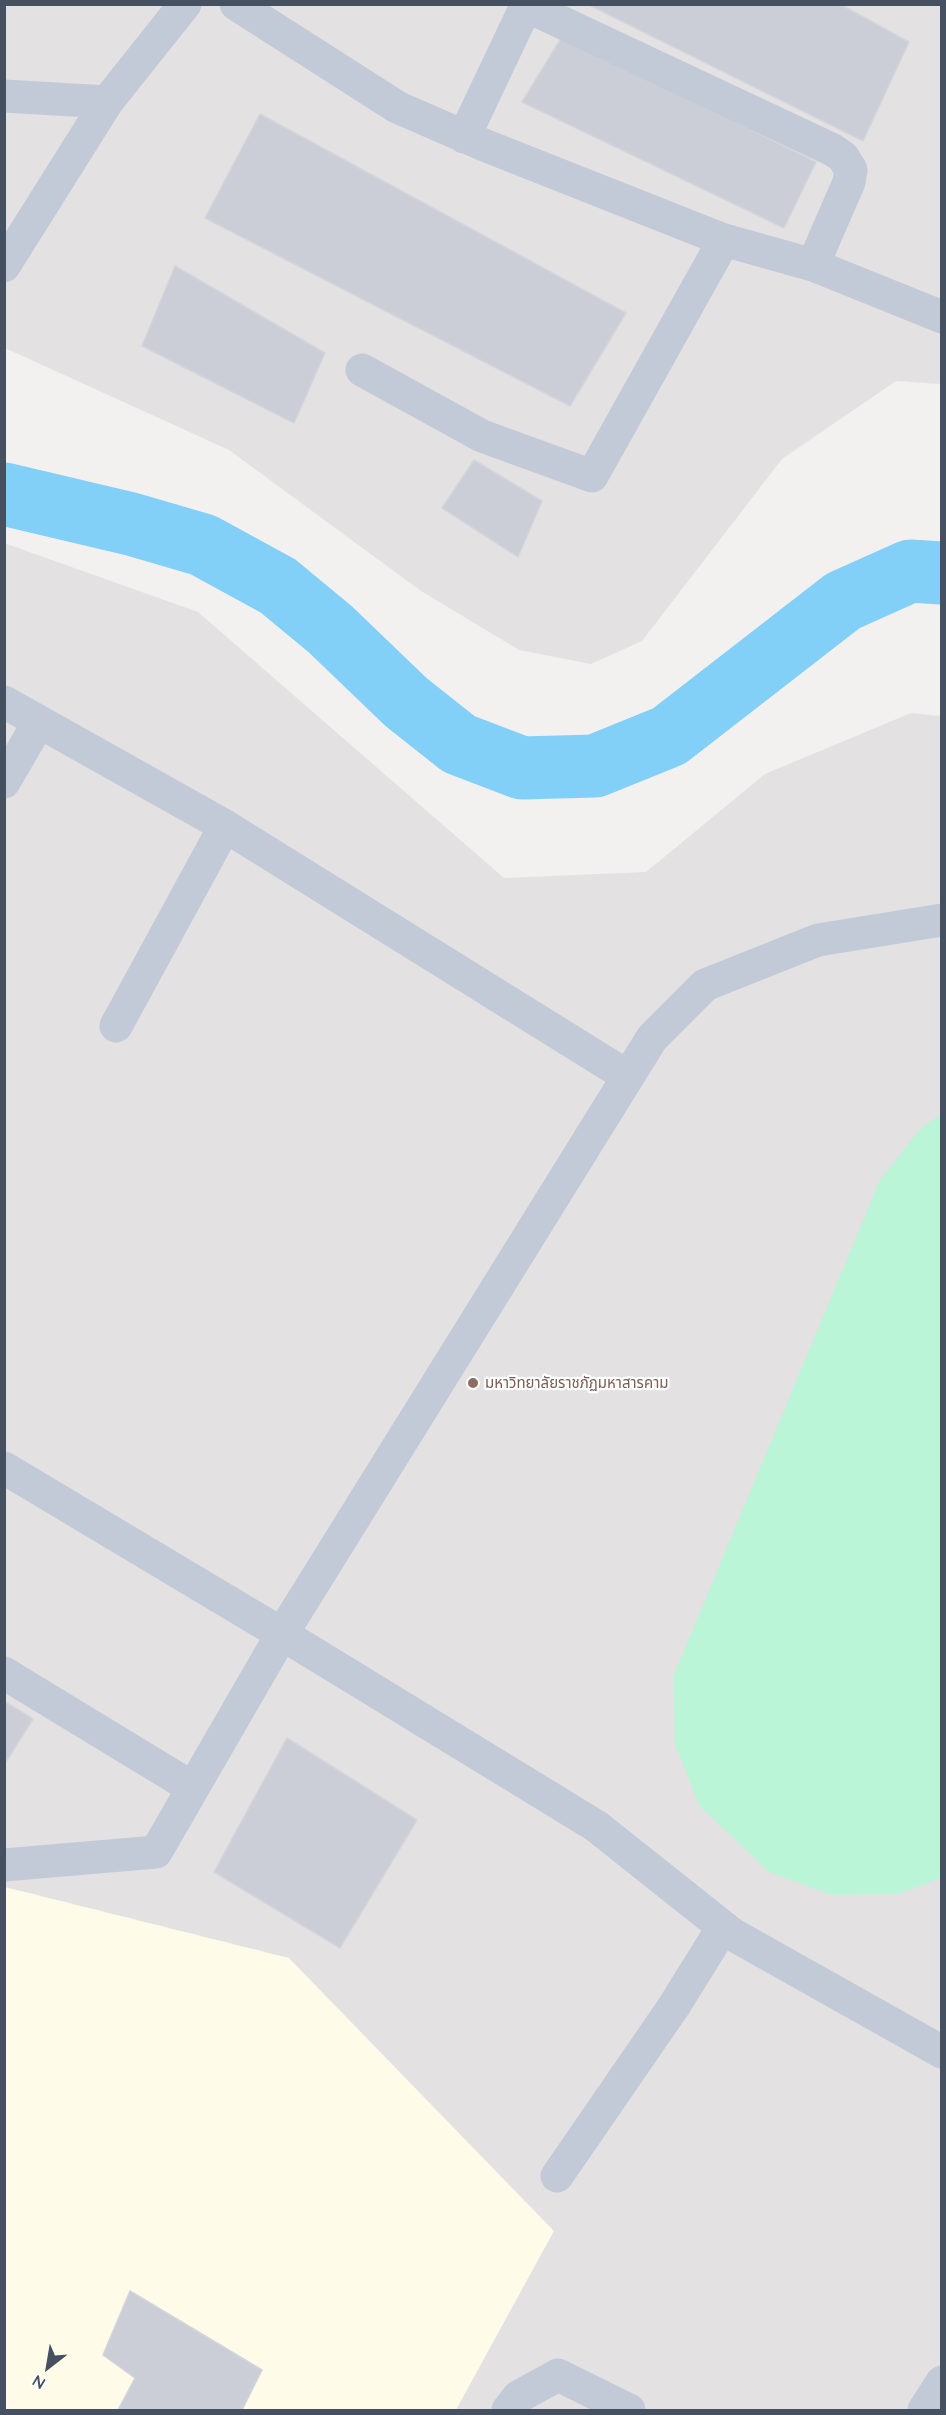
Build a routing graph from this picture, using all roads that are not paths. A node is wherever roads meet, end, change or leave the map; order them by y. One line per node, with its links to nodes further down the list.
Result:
1 (184, 4): 5 (street)
2 (236, 4): 6 (street)
3 (527, 5): 6 (street); 8 (street)
4 (4, 96): 5 (street)
5 (107, 102): 9 (street)
6 (464, 136): 7 (street)
7 (724, 240): 8 (street); 11 (street)
8 (813, 265): 10 (street)
9 (4, 266)
10 (942, 317)
11 (362, 370)
12 (4, 702): 13 (street)
13 (39, 722): 14 (street); 15 (street)
14 (4, 782)
15 (225, 826): 17 (street); 18 (street)
16 (942, 920): 18 (street)
17 (116, 1026)
18 (627, 1076): 20 (street)
19 (4, 1468): 20 (street)
20 (282, 1634): 22 (street); 24 (street)
21 (4, 1673): 22 (street)
22 (193, 1788): 23 (street)
23 (4, 1865)
24 (723, 1927): 25 (street); 26 (street)
25 (942, 2052)
26 (557, 2176)
27 (942, 2382): 30 (street)
28 (508, 2410): 29 (street)
29 (629, 2410)
30 (924, 2410)

